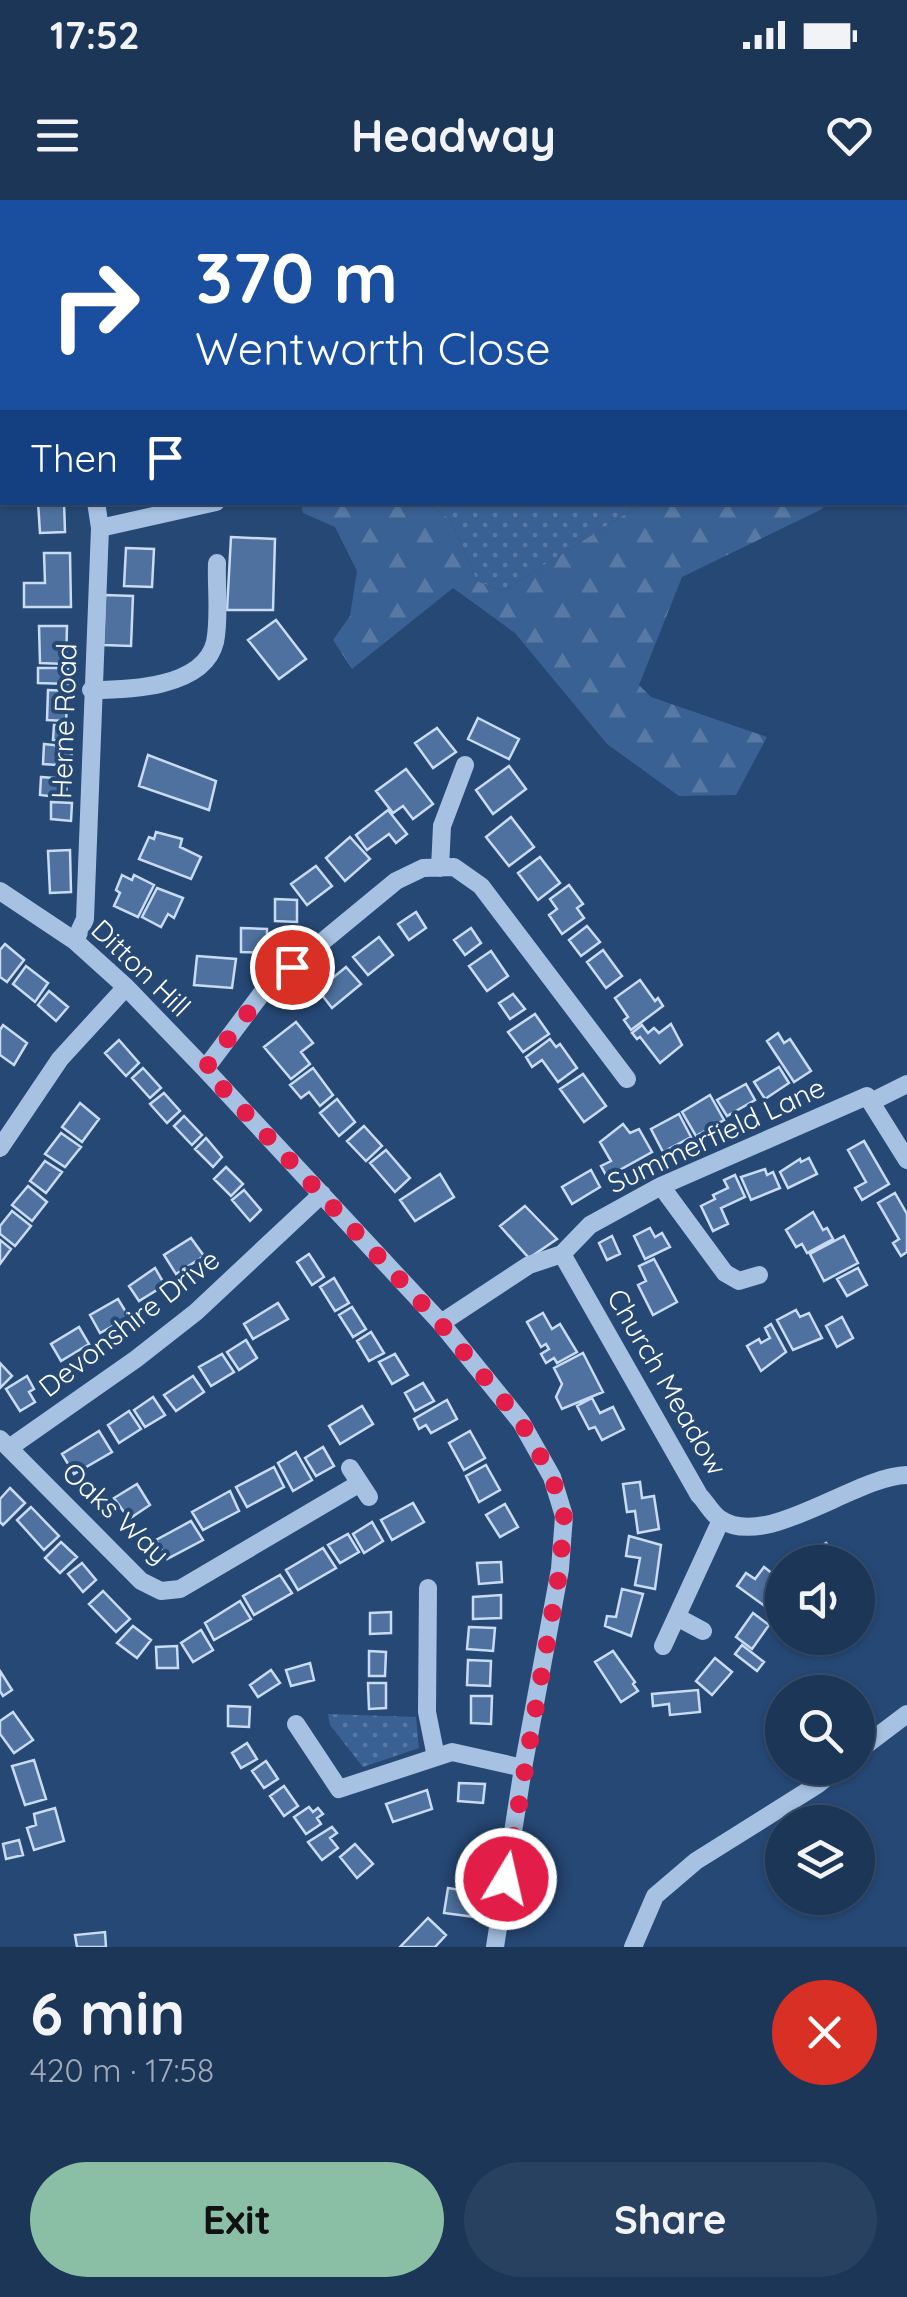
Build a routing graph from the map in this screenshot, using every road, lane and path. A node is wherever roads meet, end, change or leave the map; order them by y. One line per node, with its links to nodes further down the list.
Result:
1 (96, 505): 3 (street, Herne Road)
2 (203, 505): 3 (street)
3 (100, 528): 5 (street, Herne Road)
4 (217, 562): 5 (street)
5 (91, 690): 9 (street, Herne Road)
6 (465, 765): 7 (street)
7 (440, 868): 11 (street); 12 (street)
8 (0, 891): 9 (street, Ditton Hill)
9 (75, 940): 10 (street, Ditton Hill)
10 (126, 987): 11 (street, Ditton Hill); 15 (street)
11 (205, 1069): 18 (street, Ditton Hill)
12 (627, 1079)
13 (907, 1085): 14 (street, Summerfield Lane)
14 (869, 1099): 16 (street); 17 (street, Summerfield Lane)
15 (0, 1148)
16 (907, 1160)
17 (662, 1186): 19 (street, Summerfield Lane); 20 (street)
18 (322, 1194): 21 (street, Ditton Hill); 22 (street, Devonshire Drive)
19 (562, 1254): 21 (street, Summerfield Lane); 25 (street, Church Meadow)
20 (759, 1275)
21 (440, 1323): 34 (street, Ditton Hill)
22 (4, 1444): 24 (street, Oaks Way)
23 (907, 1475): 25 (street)
24 (360, 1483)
25 (721, 1520): 27 (street)
26 (428, 1588): 33 (street)
27 (677, 1617): 28 (street); 29 (street)
28 (703, 1631)
29 (664, 1646)
30 (907, 1714): 32 (street)
31 (296, 1724): 33 (street)
32 (875, 1738)
33 (436, 1757): 34 (street)
34 (523, 1768): 36 (street, Ditton Hill)
35 (818, 1785): 37 (street)
36 (496, 1947)
37 (632, 1947)

